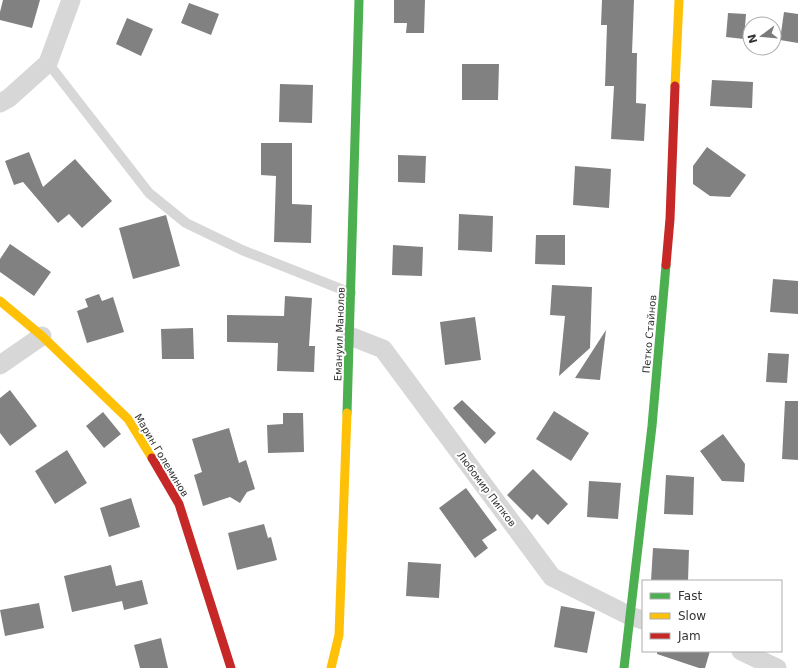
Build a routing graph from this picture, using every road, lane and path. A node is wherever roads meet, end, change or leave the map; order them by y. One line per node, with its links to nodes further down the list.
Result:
1 (71, 0): 4 (street)
2 (359, 0): 6 (street, Емануил Манолов)
3 (679, 0): 11 (street, Петко Стайнов)
4 (48, 63): 5 (street); 6 (lane)
5 (0, 103)
6 (351, 292): 9 (street, Емануил Манолов)
7 (0, 300): 8 (street, Марин Големинов)
8 (42, 336): 10 (street); 13 (street, Марин Големинов)
9 (350, 336): 11 (street, Любомир Пипков); 14 (street, Емануил Манолов)
10 (0, 365)
11 (636, 618): 15 (street, Петко Стайнов)
12 (743, 652): 16 (street)
13 (231, 668)
14 (331, 668)
15 (624, 668)
16 (777, 668)

